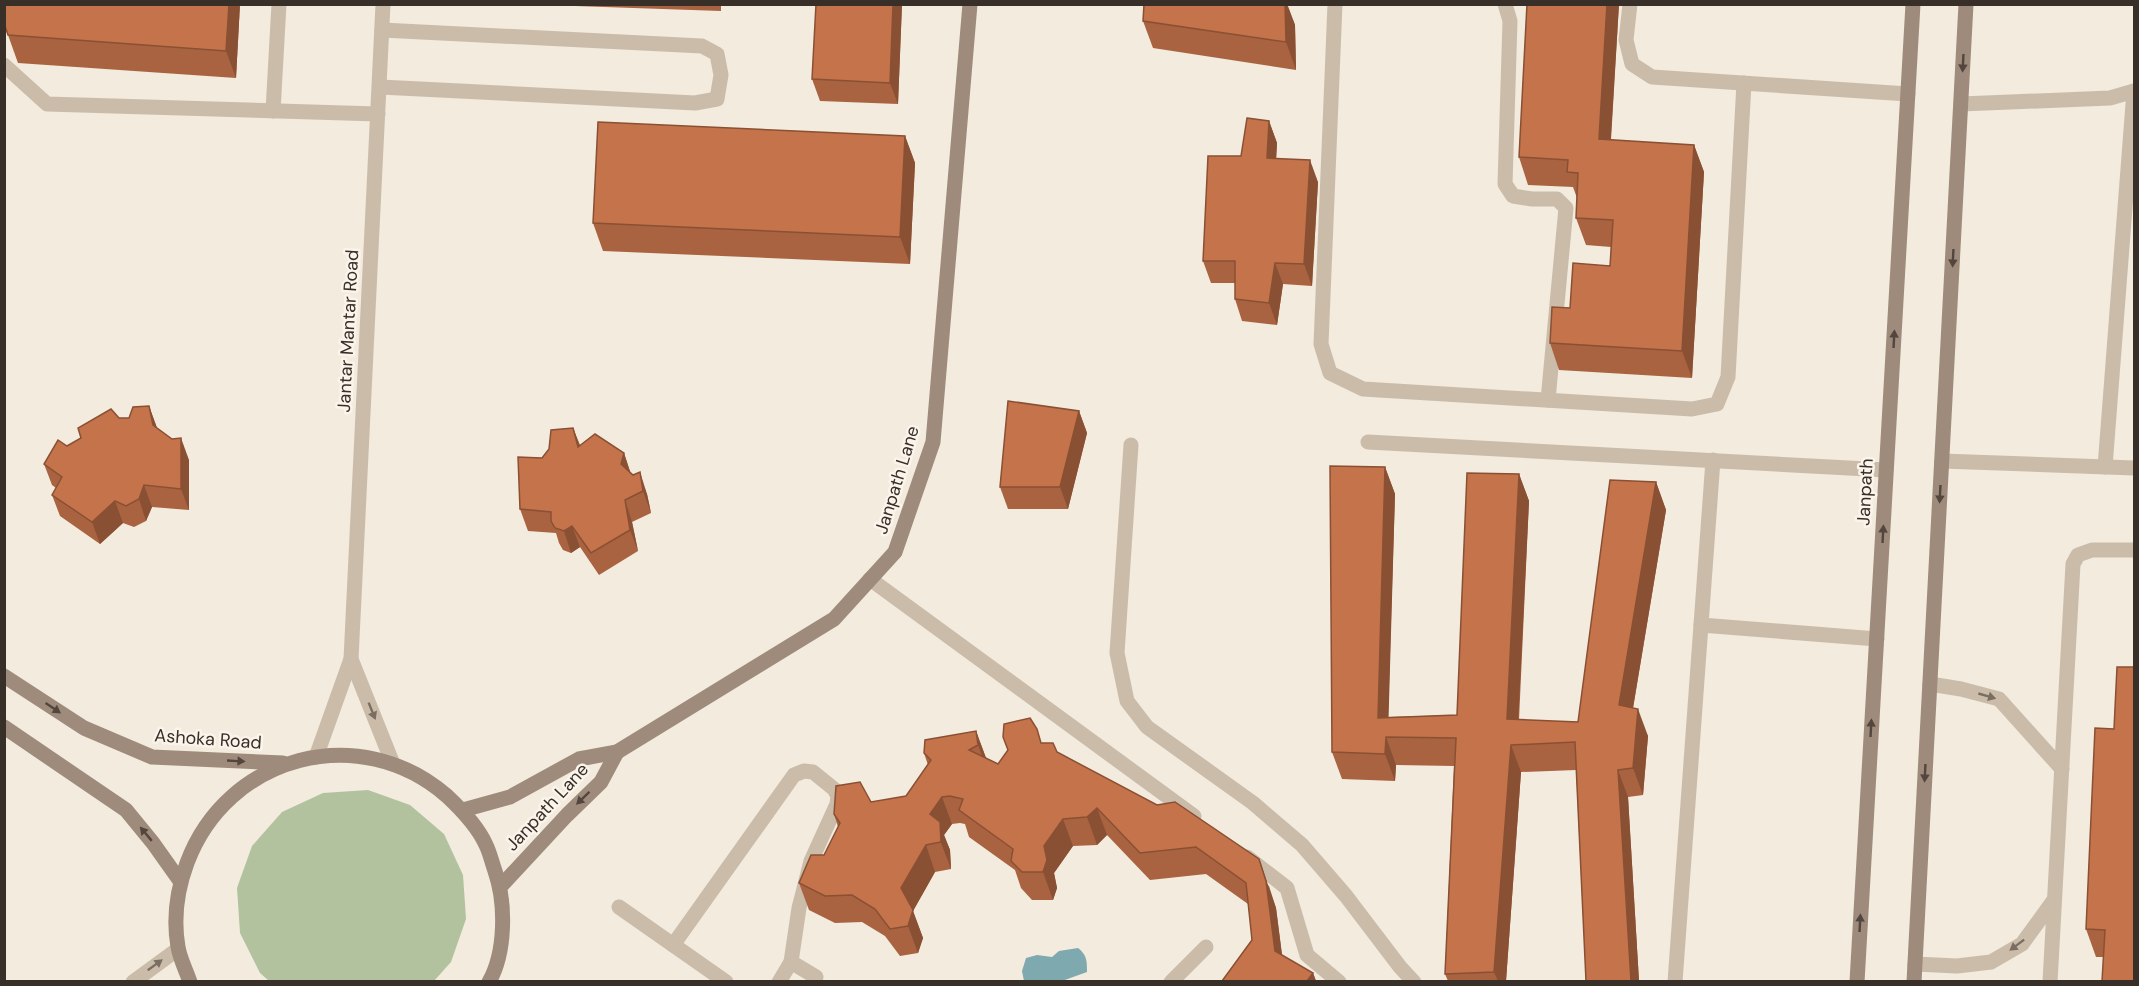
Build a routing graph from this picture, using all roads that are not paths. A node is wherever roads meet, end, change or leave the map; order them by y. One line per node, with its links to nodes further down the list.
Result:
1 (279, 4): 16 (street)
2 (383, 4): 9 (street, Jantar Mantar Road)
3 (970, 4): 27 (main road, Janpath Lane)
4 (1335, 4): 18 (street)
5 (1505, 4): 18 (street)
6 (1630, 4): 11 (street)
7 (1913, 4): 14 (main road, Janpath)
8 (1966, 4): 15 (main road, one-way to 15)
9 (382, 30): 12 (street, Jantar Mantar Road); 12 (street)
10 (4, 65): 16 (street)
11 (1744, 83): 14 (street); 18 (street)
12 (380, 87): 17 (street, Jantar Mantar Road)
13 (2134, 91): 15 (street); 23 (street)
14 (1908, 94): 25 (main road, Janpath, one-way to 14)
15 (1961, 104): 22 (main road, one-way to 22)
16 (273, 111): 17 (street)
17 (378, 114): 30 (street, Jantar Mantar Road)
18 (1548, 400)
19 (1368, 442): 21 (street)
20 (1131, 445): 59 (street)
21 (1713, 460): 25 (street); 28 (street)
22 (1942, 461): 23 (street); 32 (main road, one-way to 32)
23 (2106, 467): 24 (street)
24 (2134, 468)
25 (1886, 470): 29 (main road, Janpath, one-way to 25)
26 (2134, 550): 38 (street)
27 (870, 579): 34 (main road, Janpath Lane); 40 (street)
28 (1701, 625): 29 (street); 60 (street)
29 (1876, 639): 61 (main road, Janpath, one-way to 29)
30 (351, 659): 35 (street, Jantar Mantar Road); 37 (street, Jantar Mantar Road, one-way to 37)
31 (4, 676): 36 (main road, Ashoka Road, one-way to 36)
32 (1930, 684): 38 (street, one-way to 38); 50 (main road, one-way to 50)
33 (4, 727): 42 (main road, one-way to 33)
34 (617, 752): 39 (main road, Janpath Lane); 43 (main road, Janpath Lane, one-way to 43)
35 (316, 756): 36 (main road); 37 (main road)
36 (286, 764): 42 (main road)
37 (393, 764): 39 (main road)
38 (2062, 769): 44 (street)
39 (463, 810): 43 (main road)
40 (1203, 823)
41 (1231, 845): 58 (street)
42 (180, 881): 48 (main road)
43 (500, 886): 52 (main road)
44 (2054, 900): 50 (street, one-way to 50); 63 (street)
45 (619, 907): 46 (street)
46 (673, 945): 49 (street); 55 (street)
47 (1206, 947): 57 (street)
48 (178, 948): 53 (street, one-way to 48); 54 (main road)
49 (791, 962): 51 (street); 56 (street)
50 (1915, 964): 62 (main road)
51 (816, 977)
52 (495, 978)
53 (133, 981)
54 (190, 981)
55 (726, 981)
56 (779, 981)
57 (1171, 981)
58 (1339, 981)
59 (1414, 981)
60 (1675, 981)
61 (1857, 981)
62 (1914, 981)
63 (2049, 981)

